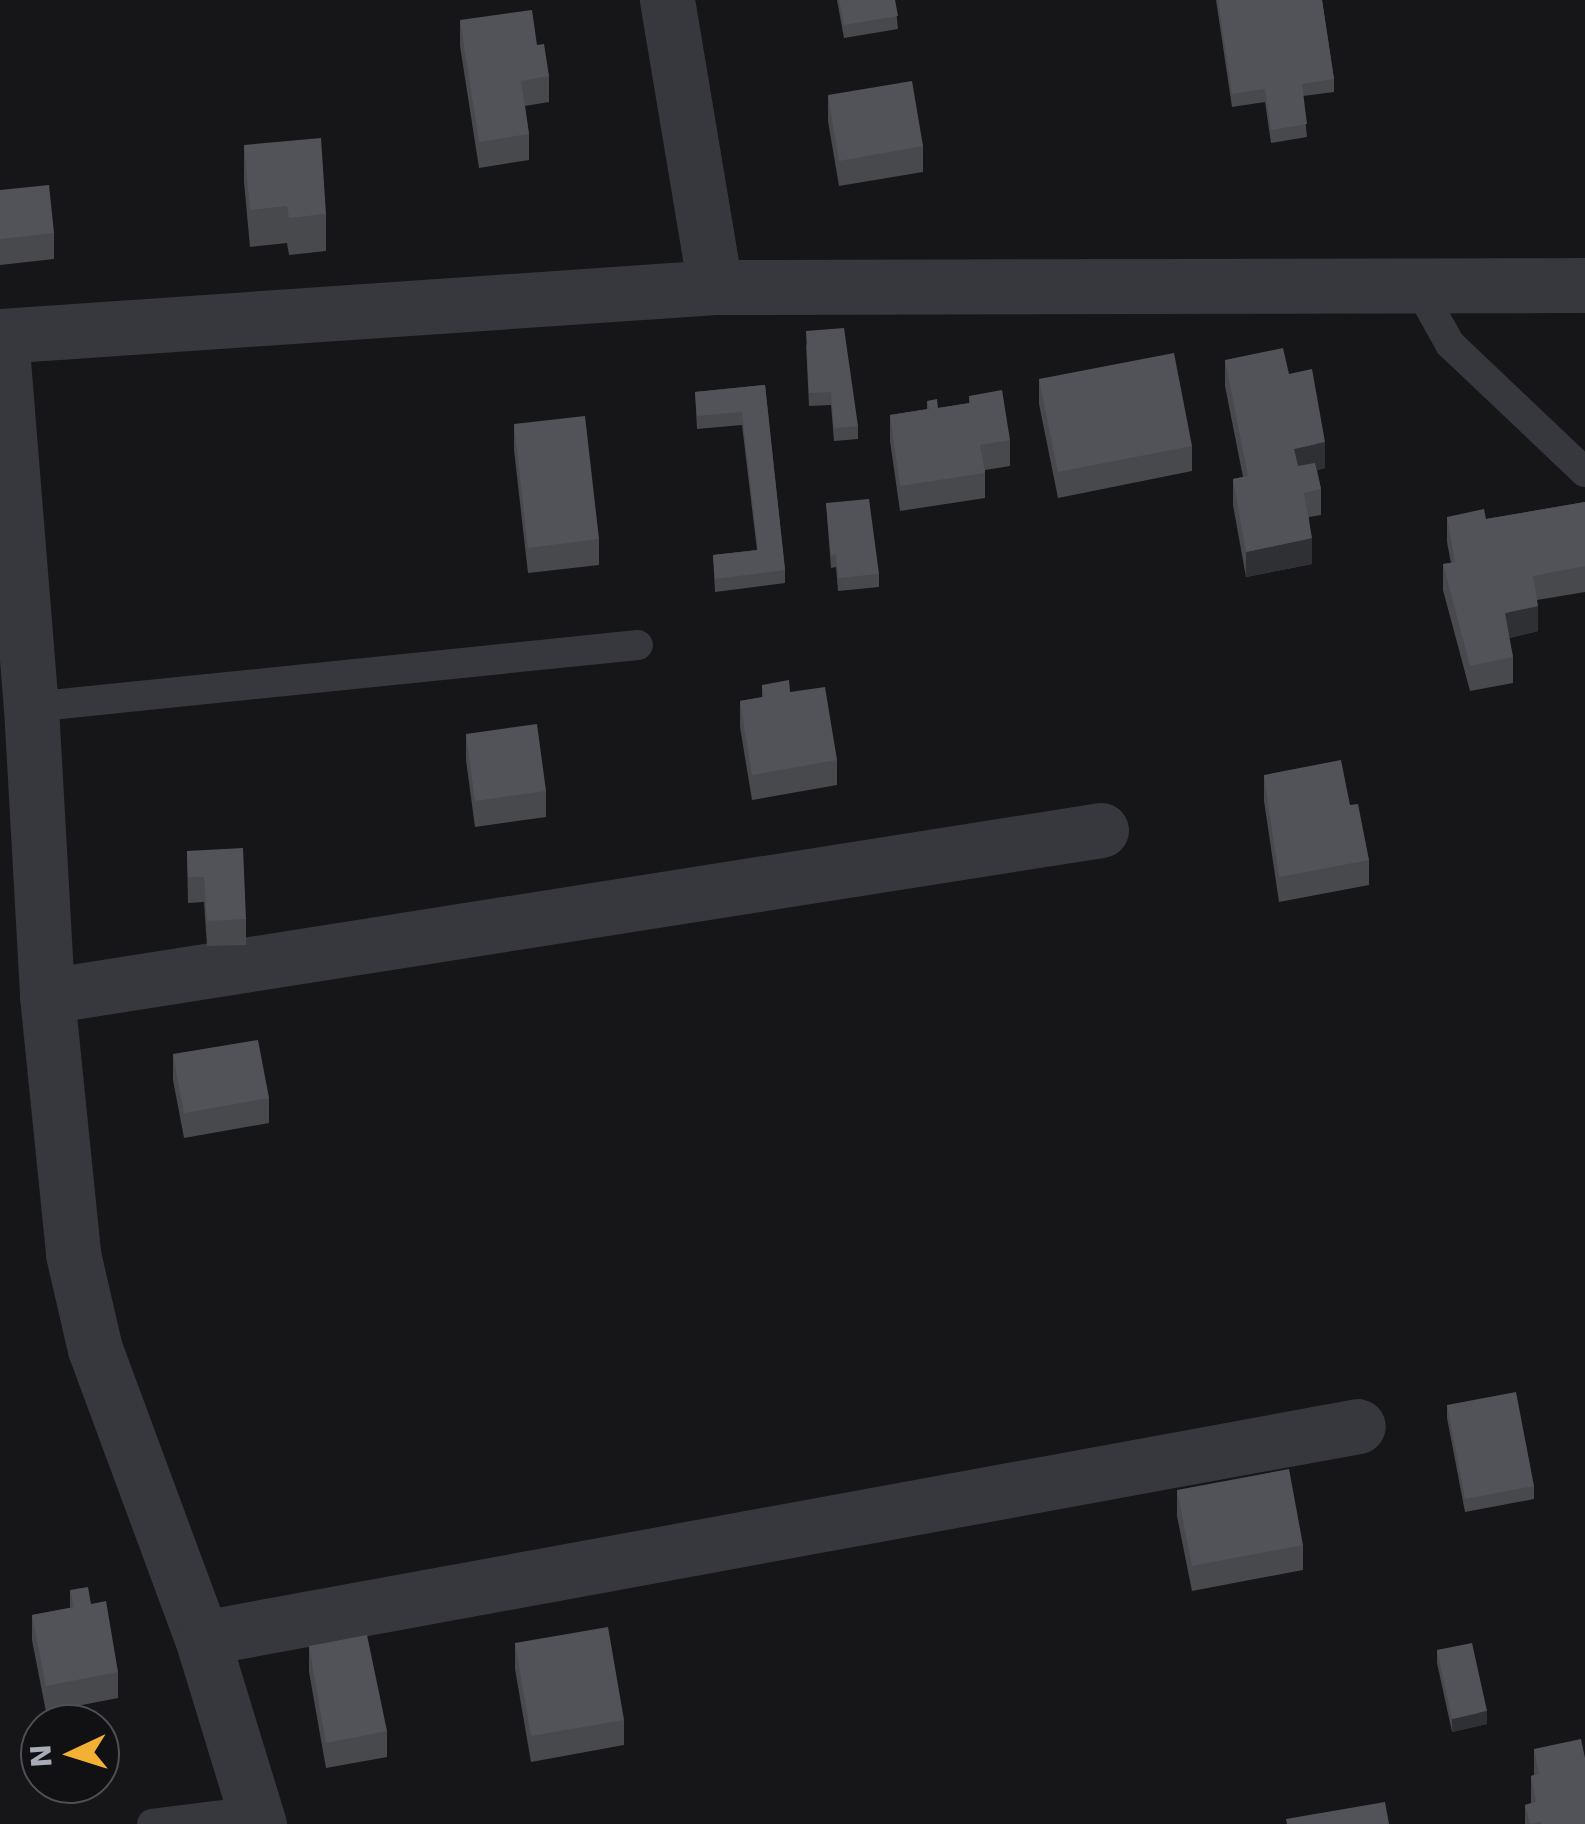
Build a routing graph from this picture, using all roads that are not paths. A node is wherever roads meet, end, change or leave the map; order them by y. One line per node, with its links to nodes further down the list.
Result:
1 (666, 0): 4 (street)
2 (1417, 285): 3 (street); 4 (street); 6 (lane)
3 (1585, 285)
4 (715, 287): 5 (street)
5 (1, 336): 8 (street)
6 (1585, 472)
7 (638, 645): 8 (lane)
8 (30, 707): 10 (street)
9 (1100, 830): 10 (street)
10 (46, 996): 12 (street)
11 (1358, 1426): 12 (street)
12 (202, 1638): 13 (street)
13 (257, 1818): 14 (lane)
14 (152, 1824)

